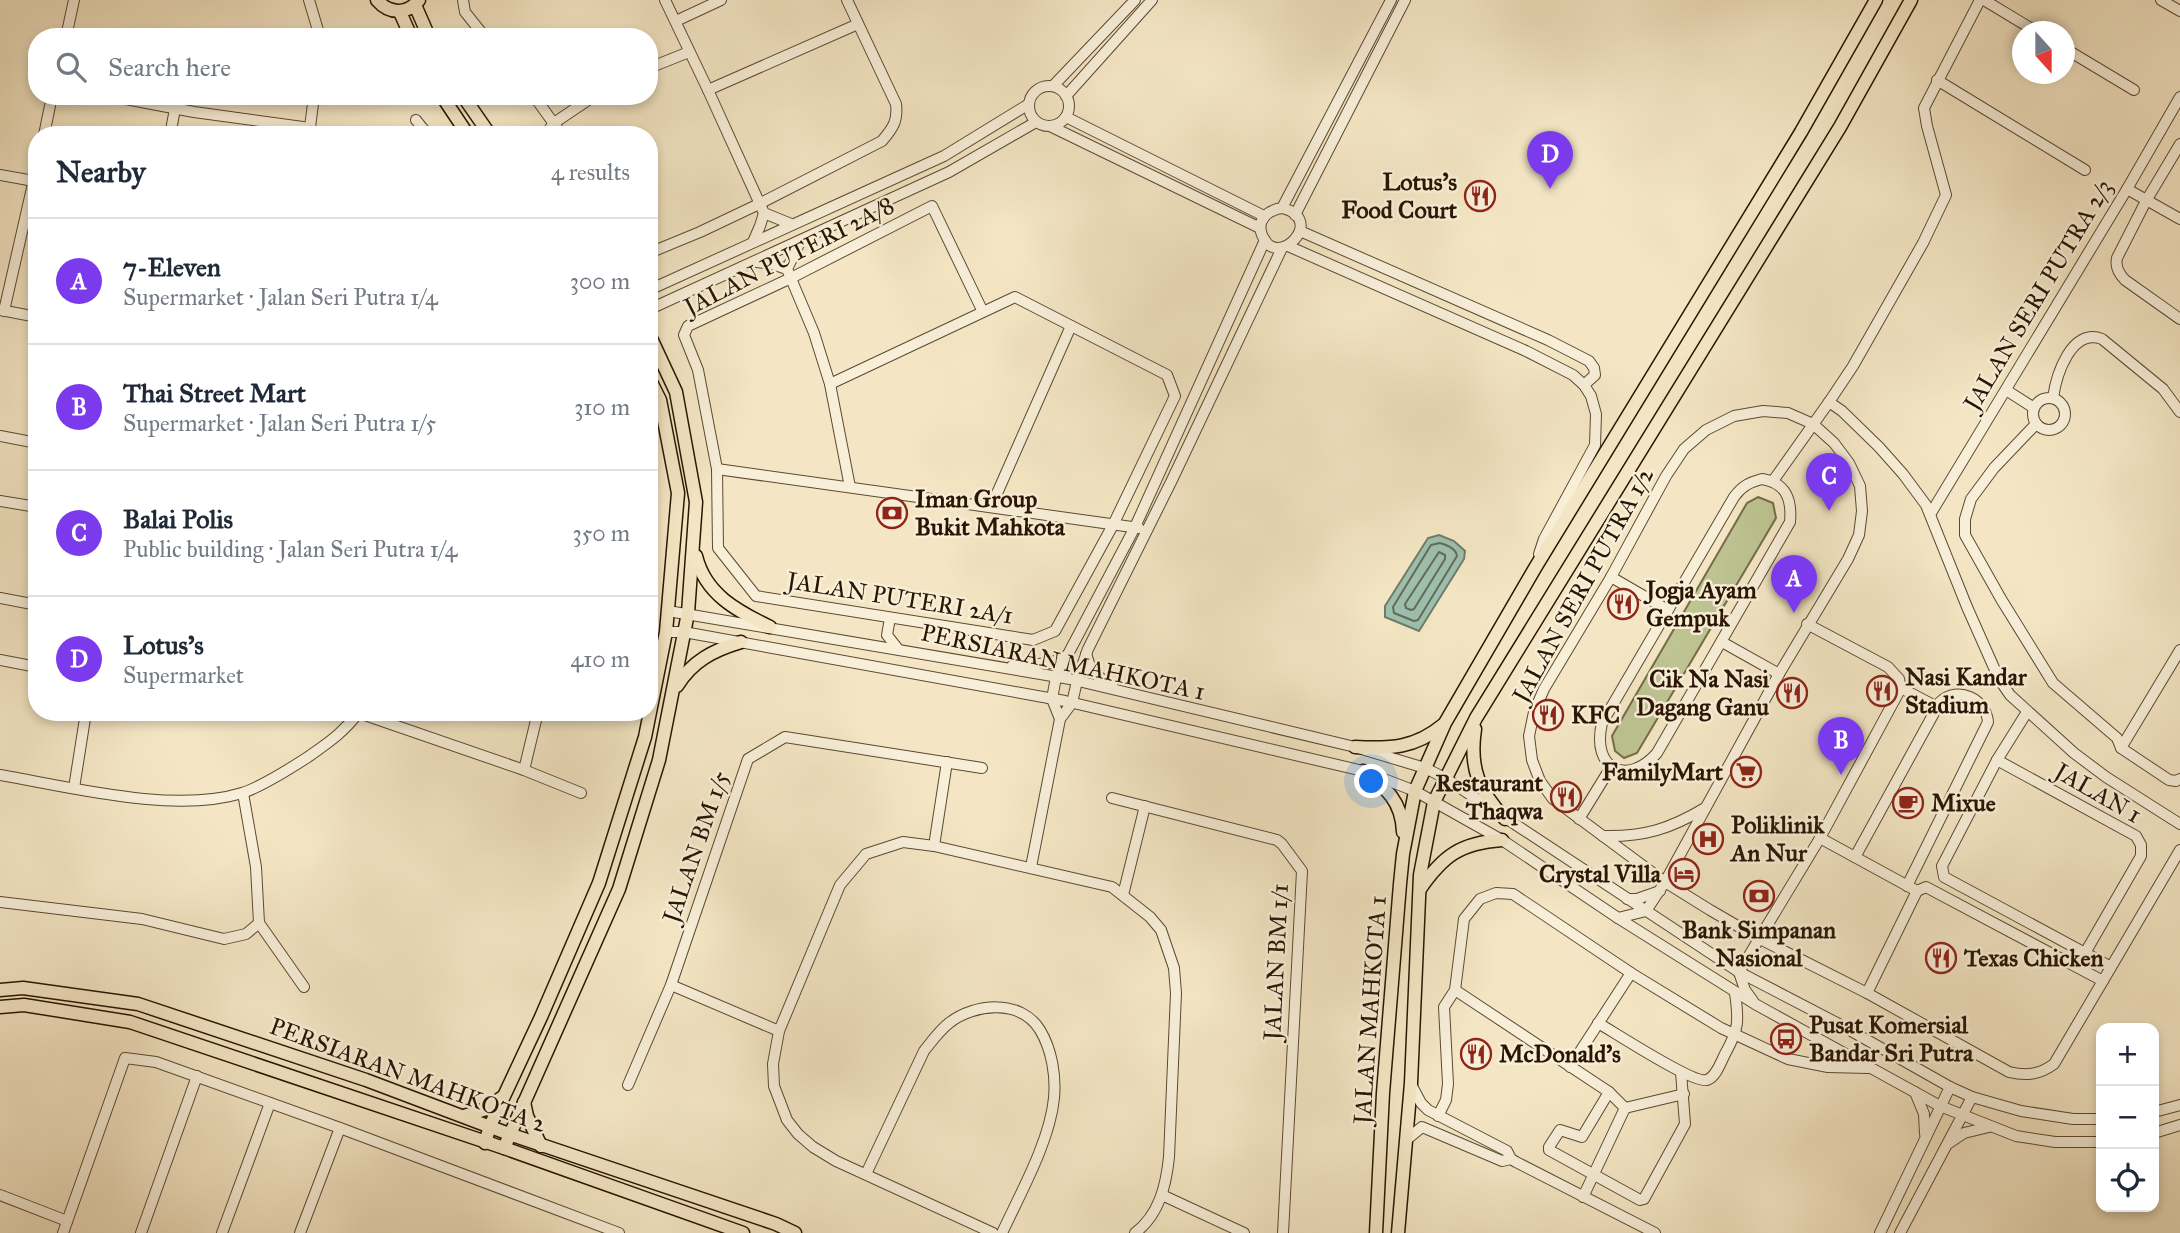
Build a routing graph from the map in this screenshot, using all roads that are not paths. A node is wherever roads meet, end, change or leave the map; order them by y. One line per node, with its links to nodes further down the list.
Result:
1 (74, 0): 22 (street)
2 (309, 0): 23 (street)
3 (377, 0): 18 (main road)
4 (463, 0): 26 (street)
5 (665, 0): 19 (street)
6 (721, 0): 19 (street)
7 (847, 0): 21 (street)
8 (1135, 0): 31 (street)
9 (1152, 0): 34 (street)
10 (1391, 0): 66 (street)
11 (1405, 0): 68 (street)
12 (1876, 0): 112 (main road, JALAN MAHKOTA 1)
13 (1911, 0): 146 (main road, JALAN MAHKOTA 1)
14 (1982, 0): 20 (street); 30 (street)
15 (2161, 0): 17 (street)
16 (417, 2): 18 (main road); 25 (main road)
17 (2180, 11)
18 (400, 12): 24 (main road)
19 (676, 21): 27 (street)
20 (2018, 21)
21 (858, 24): 32 (street); 67 (street)
22 (68, 28)
23 (317, 28)
24 (407, 28)
25 (426, 28)
26 (478, 28)
27 (689, 52): 29 (street); 32 (street)
28 (2075, 55): 33 (street)
29 (658, 64)
30 (1937, 80): 60 (street); 94 (street)
31 (1053, 86): 34 (street); 36 (street)
32 (708, 90): 67 (street)
33 (2134, 90)
34 (1066, 96): 45 (street)
35 (2180, 97): 63 (street, JALAN SERI PUTRA 2/3)
36 (1029, 104): 48 (street); 71 (street)
37 (50, 105): 49 (street)
38 (159, 105): 44 (street)
39 (312, 105): 52 (street)
40 (448, 105): 54 (main road)
41 (469, 105): 55 (main road)
42 (541, 105): 47 (street)
43 (580, 105): 47 (street)
44 (175, 108): 50 (street); 51 (street)
45 (1066, 117): 58 (street); 69 (street)
46 (416, 120): 53 (street)
47 (554, 122): 56 (street); 57 (street)
48 (1036, 122): 58 (street); 75 (street)
49 (46, 126)
50 (172, 126)
51 (281, 126)
52 (310, 126)
53 (421, 126)
54 (462, 126)
55 (484, 126)
56 (551, 126)
57 (556, 126)
58 (1050, 126): 72 (street)
59 (2180, 144): 64 (street)
60 (2085, 170)
61 (0, 175): 62 (street)
62 (28, 180)
63 (2127, 189): 64 (street); 91 (street, JALAN SERI PUTRA 2/3)
64 (2146, 201): 70 (street); 86 (street)
65 (28, 205): 83 (street)
66 (1282, 208): 68 (street); 69 (street)
67 (761, 209): 71 (street); 76 (street); 78 (street)
68 (1295, 215): 73 (street)
69 (1264, 216): 72 (street)
70 (2180, 219)
71 (791, 224): 76 (street)
72 (1260, 228): 74 (street)
73 (1300, 231): 77 (street); 90 (street)
74 (1265, 240): 77 (street); 109 (street)
75 (801, 241): 79 (street); 80 (street)
76 (753, 242): 81 (street)
77 (1285, 247): 90 (street); 110 (street)
78 (658, 249)
79 (755, 261): 80 (street); 82 (street)
80 (789, 274): 84 (street, JALAN PUTERI 2A/8); 89 (street); 101 (street, JALAN PUTERI 2A/8)
81 (658, 286)
82 (658, 304)
83 (2, 310): 85 (street)
84 (983, 312): 87 (street, JALAN PUTERI 2A/1); 89 (street)
85 (28, 315)
86 (2180, 319)
87 (1071, 326): 106 (street); 108 (street, JALAN PUTERI 2A/1)
88 (658, 353): 111 (main road)
89 (830, 384): 103 (street)
90 (1584, 385): 112 (street)
91 (2006, 390): 95 (street); 107 (street, JALAN SERI PUTRA 2/3)
92 (658, 396): 117 (main road)
93 (2053, 398): 95 (street); 96 (street); 98 (street)
94 (1829, 402): 97 (street); 107 (street)
95 (2034, 408): 98 (street)
96 (2180, 412)
97 (1813, 424): 102 (street); 113 (street, JALAN SERI PUTRA 1/2); 120 (street)
98 (2036, 424): 155 (street)
99 (0, 436): 100 (street)
100 (28, 441)
101 (717, 469): 103 (street); 119 (street, JALAN PUTERI 2A/1)
102 (1773, 481): 116 (street); 126 (street)
103 (849, 487): 106 (street)
104 (0, 501): 105 (street)
105 (28, 506)
106 (991, 507): 108 (street)
107 (1930, 513): 145 (street)
108 (1113, 524): 109 (street); 119 (street, JALAN PUTERI 2A/1)
109 (1135, 527): 110 (street); 131 (street)
110 (1147, 530): 130 (street)
111 (693, 545): 118 (main road); 121 (main road)
112 (1535, 568): 153 (main road, JALAN MAHKOTA 1)
113 (1611, 577): 116 (street); 175 (street, JALAN SERI PUTRA 1/2)
114 (0, 598): 115 (street)
115 (28, 603)
116 (1668, 610): 158 (street)
117 (668, 611): 118 (street, PERSIARAN MAHKOTA 1); 122 (main road)
118 (688, 613): 121 (street, PERSIARAN MAHKOTA 1); 123 (main road)
119 (890, 618): 124 (street)
120 (1807, 624): 136 (street); 139 (street)
121 (769, 627): 127 (street, PERSIARAN MAHKOTA 1)
122 (666, 632): 123 (street, PERSIARAN MAHKOTA 1); 135 (main road)
123 (684, 632): 125 (street, PERSIARAN MAHKOTA 1); 141 (main road)
124 (887, 635): 127 (street); 128 (street)
125 (741, 642): 141 (main road); 142 (street, PERSIARAN MAHKOTA 1)
126 (1722, 642): 136 (street); 158 (street)
127 (859, 643): 128 (street, PERSIARAN MAHKOTA 1)
128 (898, 649): 134 (street, PERSIARAN MAHKOTA 1)
129 (2180, 650): 155 (street)
130 (1086, 653): 138 (street); 140 (street)
131 (1068, 655): 134 (street); 137 (street)
132 (0, 660): 133 (street)
133 (28, 665)
134 (998, 667): 137 (street, PERSIARAN MAHKOTA 1)
135 (658, 672)
136 (1779, 674): 173 (street)
137 (1056, 677): 138 (street, PERSIARAN MAHKOTA 1); 142 (street)
138 (1077, 681): 140 (street, PERSIARAN MAHKOTA 1); 143 (street)
139 (1901, 688): 144 (street); 178 (street)
140 (1121, 692): 154 (street, PERSIARAN MAHKOTA 1)
141 (672, 694): 226 (main road)
142 (1052, 699): 143 (street, PERSIARAN MAHKOTA 1); 147 (street)
143 (1072, 703): 147 (street); 162 (street, PERSIARAN MAHKOTA 1)
144 (1937, 707): 183 (street); 186 (street)
145 (2027, 712): 156 (street); 176 (street)
146 (1476, 718): 164 (main road, JALAN MAHKOTA 1); 174 (main road)
147 (1060, 719): 184 (street)
148 (85, 721): 166 (street)
149 (353, 721): 168 (street)
150 (382, 721): 161 (street)
151 (536, 721): 161 (street)
152 (648, 721): 224 (main road)
153 (1445, 723): 154 (main road); 160 (main road, JALAN MAHKOTA 1)
154 (1355, 747): 160 (street, PERSIARAN MAHKOTA 1)
155 (2121, 748): 165 (street)
156 (1997, 760): 196 (street); 196 (street, JALAN 1)
157 (947, 762): 159 (street, JALAN BM 1/5); 180 (street); 203 (street, JALAN BM 1/5)
158 (1611, 767): 175 (street)
159 (982, 768)
160 (1425, 768): 164 (street, PERSIARAN MAHKOTA 1); 167 (main road, JALAN MAHKOTA 1)
161 (524, 770): 169 (street)
162 (1363, 771): 167 (street, PERSIARAN MAHKOTA 1); 182 (main road)
163 (0, 775): 166 (street)
164 (1445, 778): 171 (main road, JALAN MAHKOTA 1); 174 (street, PERSIARAN MAHKOTA 1)
165 (2180, 779)
166 (74, 788): 168 (street)
167 (1415, 791): 171 (street, PERSIARAN MAHKOTA 1); 182 (main road, JALAN MAHKOTA 1)
168 (243, 793): 193 (street)
169 (582, 793)
170 (1112, 798): 172 (street, JALAN BM 1/1)
171 (1434, 802): 179 (street, PERSIARAN MAHKOTA 1); 187 (main road, JALAN MAHKOTA 1)
172 (1145, 806): 188 (street); 267 (street, JALAN BM 1/1)
173 (1705, 808): 177 (street); 185 (street)
174 (1505, 819): 189 (street, PERSIARAN MAHKOTA 1)
175 (1578, 819): 177 (street, JALAN SERI PUTRA 1/2)
176 (2180, 824)
177 (1602, 836): 185 (street, JALAN SERI PUTRA 1/2)
178 (1820, 838): 183 (street); 195 (street)
179 (1502, 840): 187 (main road); 192 (street, PERSIARAN MAHKOTA 1)
180 (934, 846): 184 (street); 212 (street)
181 (2180, 850): 198 (street, JALAN SERI PUTRA 1/2)
182 (1403, 854): 268 (main road, JALAN MAHKOTA 1)
183 (1855, 857): 186 (street)
184 (1031, 867): 188 (street)
185 (1662, 886): 189 (street); 191 (street); 194 (street); 195 (street, JALAN SERI PUTRA 1/2)
186 (1912, 888): 201 (street); 208 (street)
187 (1420, 889): 218 (main road, JALAN MAHKOTA 1)
188 (1123, 895): 253 (street)
189 (1627, 898): 191 (street, PERSIARAN MAHKOTA 1)
190 (0, 902): 193 (street)
191 (1646, 911): 192 (street); 194 (street, PERSIARAN MAHKOTA 1)
192 (1619, 918): 207 (street, PERSIARAN MAHKOTA 1)
193 (259, 922): 204 (street)
194 (1664, 923): 199 (street, PERSIARAN MAHKOTA 1)
195 (1760, 939): 197 (street); 208 (street, JALAN SERI PUTRA 1/2)
196 (2085, 953): 198 (street)
197 (1750, 954): 199 (street); 202 (street)
198 (2111, 967): 201 (street, JALAN SERI PUTRA 1/2)
199 (1739, 972): 202 (street, PERSIARAN MAHKOTA 1); 209 (street)
200 (1631, 973): 206 (street); 211 (street); 213 (street)
201 (2102, 981): 208 (street, JALAN SERI PUTRA 1/2)
202 (1758, 983): 220 (street, PERSIARAN MAHKOTA 1)
203 (671, 985): 212 (street); 219 (street, JALAN BM 1/5)
204 (304, 987)
205 (0, 990): 233 (main road, PERSIARAN MAHKOTA 2)
206 (1455, 990): 214 (street); 234 (street)
207 (1735, 992): 209 (street, PERSIARAN MAHKOTA 1); 213 (street)
208 (1867, 993)
209 (1755, 1004): 215 (street, PERSIARAN MAHKOTA 1)
210 (0, 1007): 245 (main road, PERSIARAN MAHKOTA 2)
211 (1598, 1023): 214 (street); 216 (street)
212 (779, 1031): 250 (street)
213 (1736, 1034): 215 (street); 216 (street)
214 (1570, 1067): 221 (street)
215 (1872, 1068): 222 (street, PERSIARAN MAHKOTA 1)
216 (1681, 1072): 223 (street)
217 (197, 1076): 227 (street); 255 (street); 257 (street)
218 (1411, 1083): 234 (street); 243 (main road, JALAN MAHKOTA 1)
219 (628, 1085)
220 (1950, 1087): 225 (street, PERSIARAN MAHKOTA 1); 229 (street)
221 (1609, 1092): 230 (street); 251 (street)
222 (1915, 1092): 229 (street, PERSIARAN MAHKOTA 1); 242 (street)
223 (1684, 1094): 230 (street); 251 (street)
224 (503, 1097): 233 (main road); 237 (main road)
225 (1972, 1097): 232 (street); 235 (street, PERSIARAN MAHKOTA 1)
226 (524, 1101): 241 (main road); 246 (main road)
227 (270, 1103): 239 (street); 258 (street)
228 (2180, 1105): 231 (street)
229 (1940, 1106): 232 (street, PERSIARAN MAHKOTA 1); 242 (street)
230 (1625, 1108): 251 (street)
231 (2159, 1111)
232 (1962, 1115): 238 (street, PERSIARAN MAHKOTA 1); 247 (street)
233 (464, 1116): 237 (main road, PERSIARAN MAHKOTA 2)
234 (1438, 1116): 249 (street)
235 (2096, 1119)
236 (2180, 1125): 240 (street)
237 (490, 1126): 241 (main road, PERSIARAN MAHKOTA 2); 245 (main road)
238 (1993, 1127): 244 (street, PERSIARAN MAHKOTA 1); 247 (street)
239 (340, 1128): 259 (street); 260 (street)
240 (2159, 1131)
241 (509, 1135): 246 (main road, PERSIARAN MAHKOTA 2); 248 (main road)
242 (1925, 1138): 271 (street)
243 (1405, 1141): 249 (street); 269 (main road, JALAN MAHKOTA 1)
244 (2096, 1142)
245 (485, 1143): 248 (main road, PERSIARAN MAHKOTA 2)
246 (541, 1146): 262 (main road, PERSIARAN MAHKOTA 2)
247 (1945, 1147): 272 (street)
248 (504, 1148): 261 (main road, PERSIARAN MAHKOTA 2)
249 (1513, 1160): 254 (street)
250 (866, 1174): 263 (street); 264 (street)
251 (1594, 1176): 254 (street)
252 (0, 1195): 255 (street)
253 (1162, 1195): 265 (street); 266 (street)
254 (1583, 1198): 270 (street)
255 (67, 1221): 256 (street)
256 (63, 1233)
257 (141, 1233)
258 (222, 1233)
259 (300, 1233)
260 (619, 1233)
261 (743, 1233)
262 (795, 1233)
263 (993, 1233)
264 (1002, 1233)
265 (1135, 1233)
266 (1244, 1233)
267 (1283, 1233)
268 (1376, 1233)
269 (1398, 1233)
270 (1655, 1233)
271 (1880, 1233)
272 (1900, 1233)

